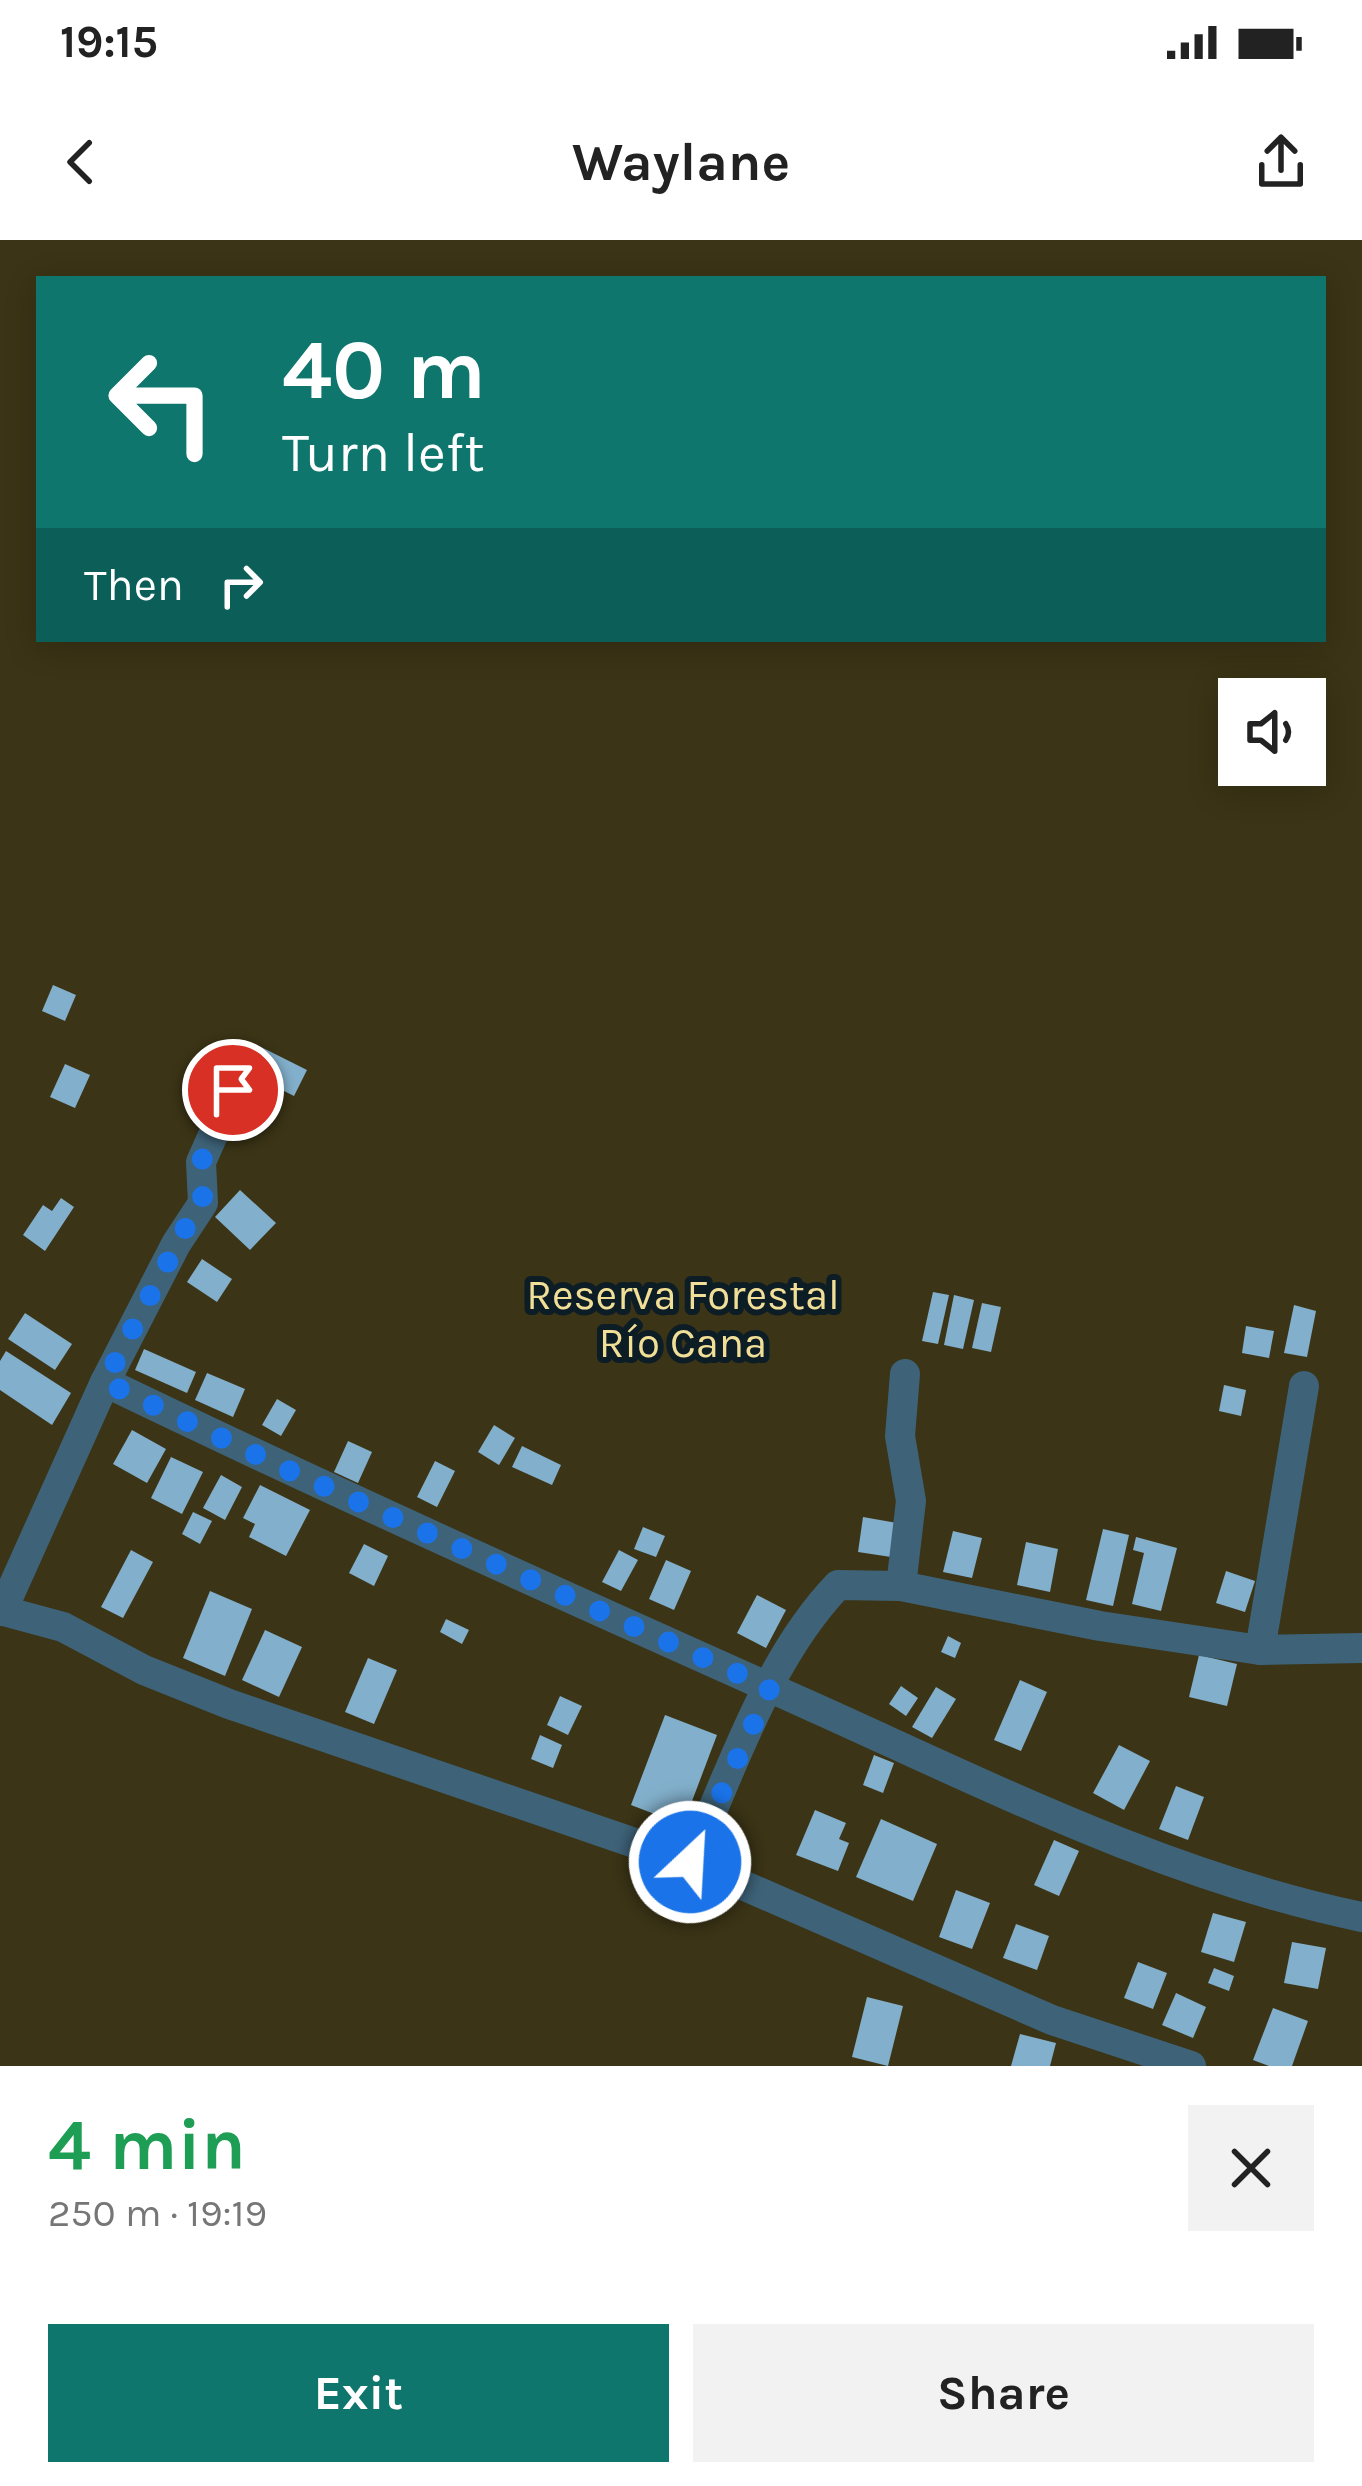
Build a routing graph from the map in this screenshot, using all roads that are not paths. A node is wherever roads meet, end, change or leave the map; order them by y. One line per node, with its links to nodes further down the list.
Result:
1 (233, 1090): 3 (street)
2 (905, 1374): 5 (street)
3 (105, 1382): 6 (street); 9 (street)
4 (1304, 1386): 8 (street)
5 (901, 1586): 8 (street); 9 (street)
6 (1, 1610): 10 (street)
7 (1362, 1648): 8 (street)
8 (1260, 1650)
9 (770, 1688): 10 (street); 11 (street)
10 (690, 1862): 12 (street)
11 (1362, 1917)
12 (1191, 2066)

